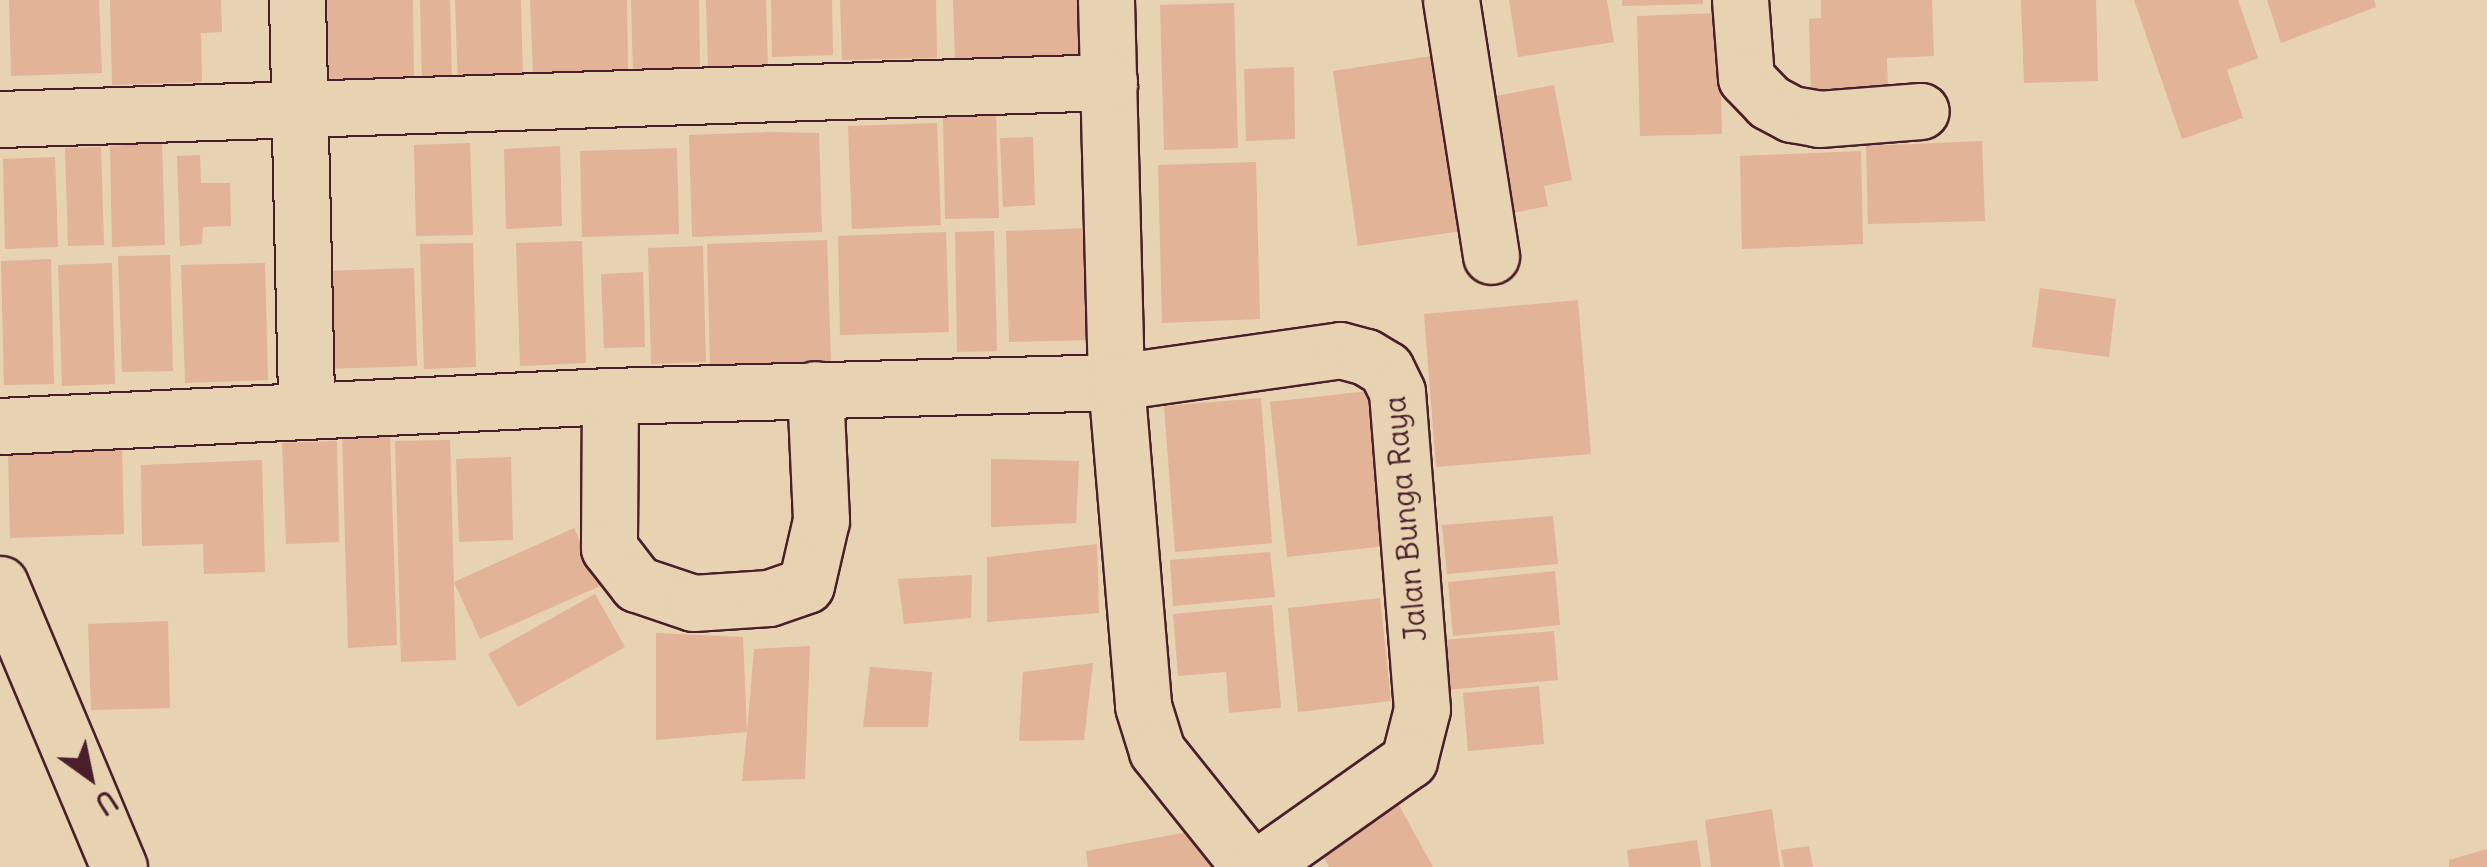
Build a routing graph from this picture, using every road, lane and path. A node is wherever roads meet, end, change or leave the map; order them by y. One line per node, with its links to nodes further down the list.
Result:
1 (296, 0): 6 (street)
2 (1106, 0): 5 (street)
3 (1452, 0): 9 (street)
4 (1740, 0): 7 (street)
5 (1109, 82): 6 (street); 10 (street)
6 (300, 108): 8 (street); 13 (street)
7 (1921, 111)
8 (0, 119)
9 (1491, 256)
10 (1116, 382): 11 (street, Jalan Bunga Raya); 17 (street); 18 (street, Jalan Bunga Raya)
11 (815, 389): 12 (street); 12 (street)
12 (610, 396): 13 (street)
13 (306, 411): 14 (street)
14 (0, 426)
15 (0, 584): 16 (street)
16 (119, 867)
17 (1250, 867)
18 (1258, 867)

